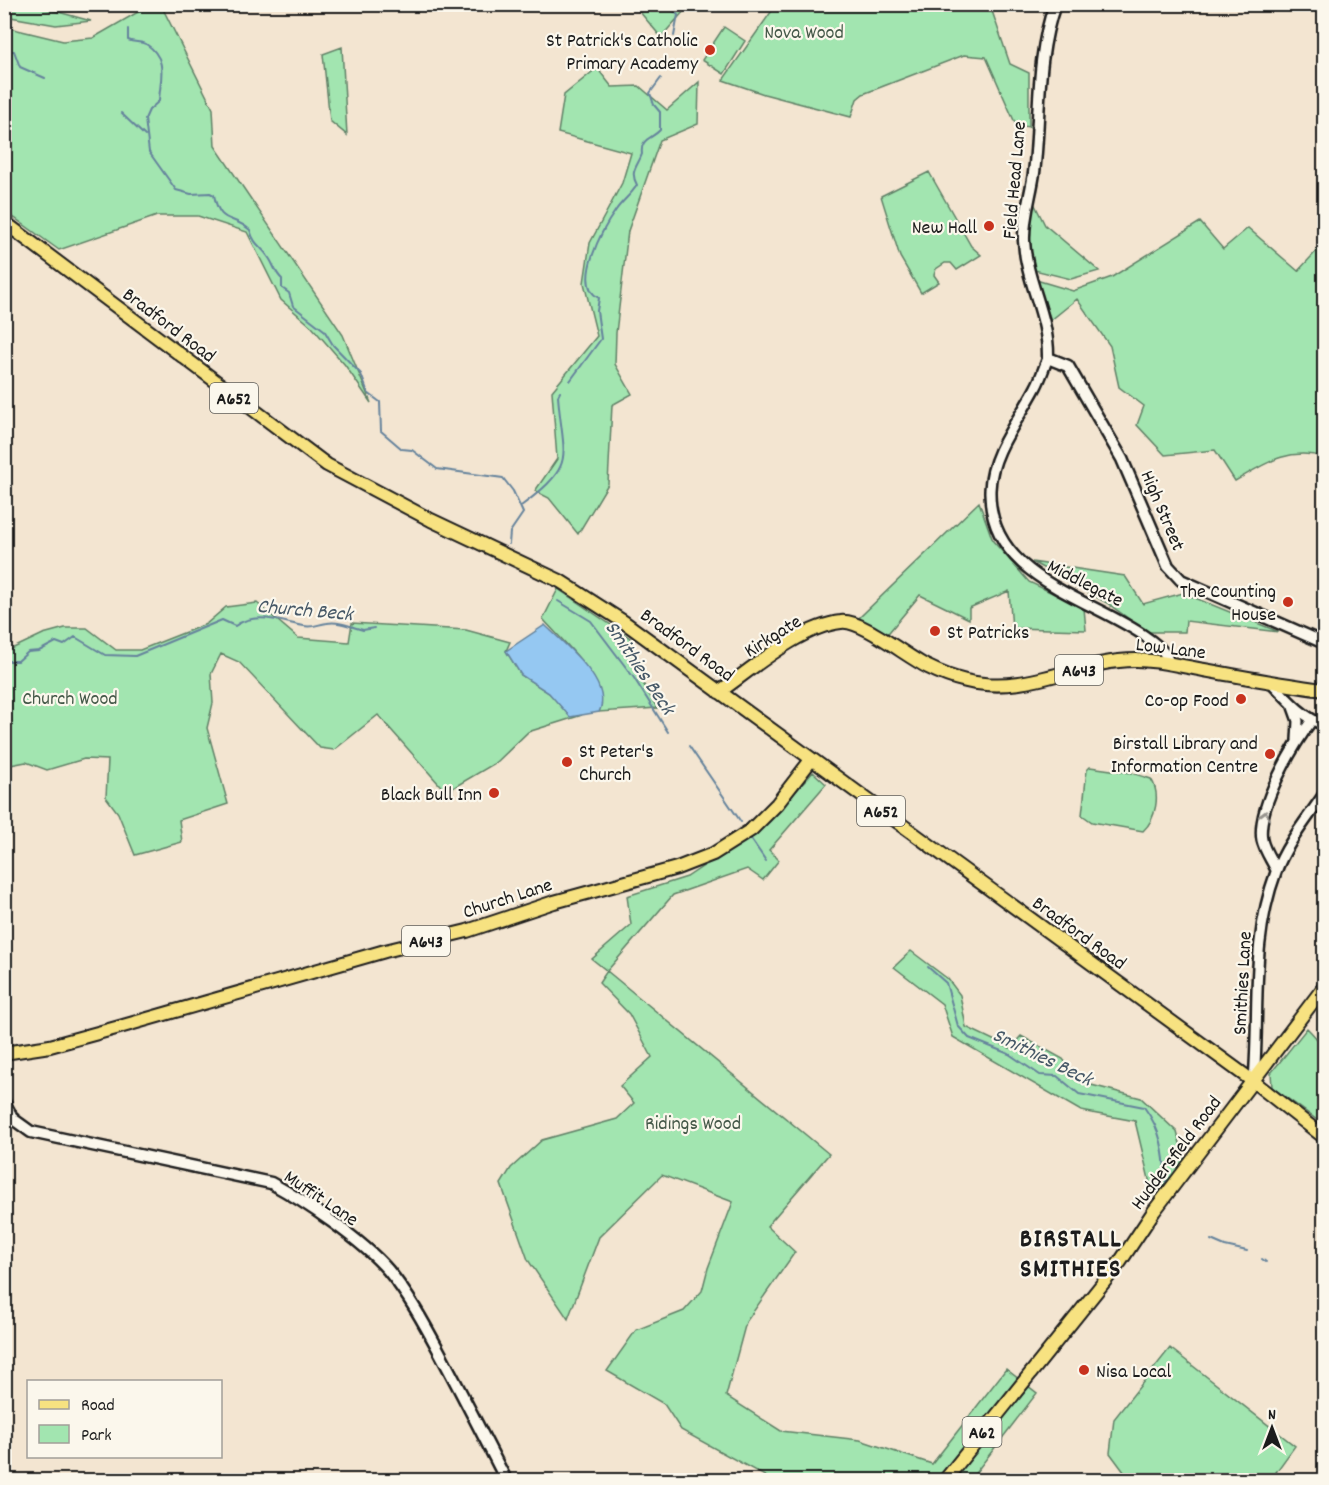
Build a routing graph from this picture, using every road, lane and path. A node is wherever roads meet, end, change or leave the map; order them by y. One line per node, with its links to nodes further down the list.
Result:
1 (1055, 4): 3 (main road, Field Head Lane)
2 (4, 222): 9 (main road, Bradford Road / A652)
3 (1048, 358): 5 (main road, High Street); 6 (street, Middlegate)
4 (849, 621): 6 (main road, Low Lane / A643); 9 (main road, Kirkgate)
5 (1324, 643)
6 (1169, 663): 7 (main road, Low Lane / A643)
7 (1273, 684): 8 (main road, Low Lane / A643); 10 (street)
8 (1324, 690)
9 (720, 692): 14 (main road, Bradford Road / A652)
10 (1292, 704): 11 (street); 13 (street)
11 (1312, 720): 12 (street); 13 (street)
12 (1324, 725)
13 (1297, 741): 16 (street, one-way to 13)
14 (811, 760): 18 (main road, Church Lane / A643); 19 (main road, Bradford Road / A652)
15 (1324, 794): 16 (street, Smithies Lane)
16 (1276, 870): 19 (street, Smithies Lane)
17 (1324, 987): 19 (main road, Huddersfield Road / A62)
18 (4, 1053)
19 (1254, 1082): 21 (main road, Bradford Road / A652); 23 (main road, Huddersfield Road / A62)
20 (4, 1102): 22 (main road, Muffit Lane)
21 (1324, 1137)
22 (506, 1480)
23 (945, 1480)

